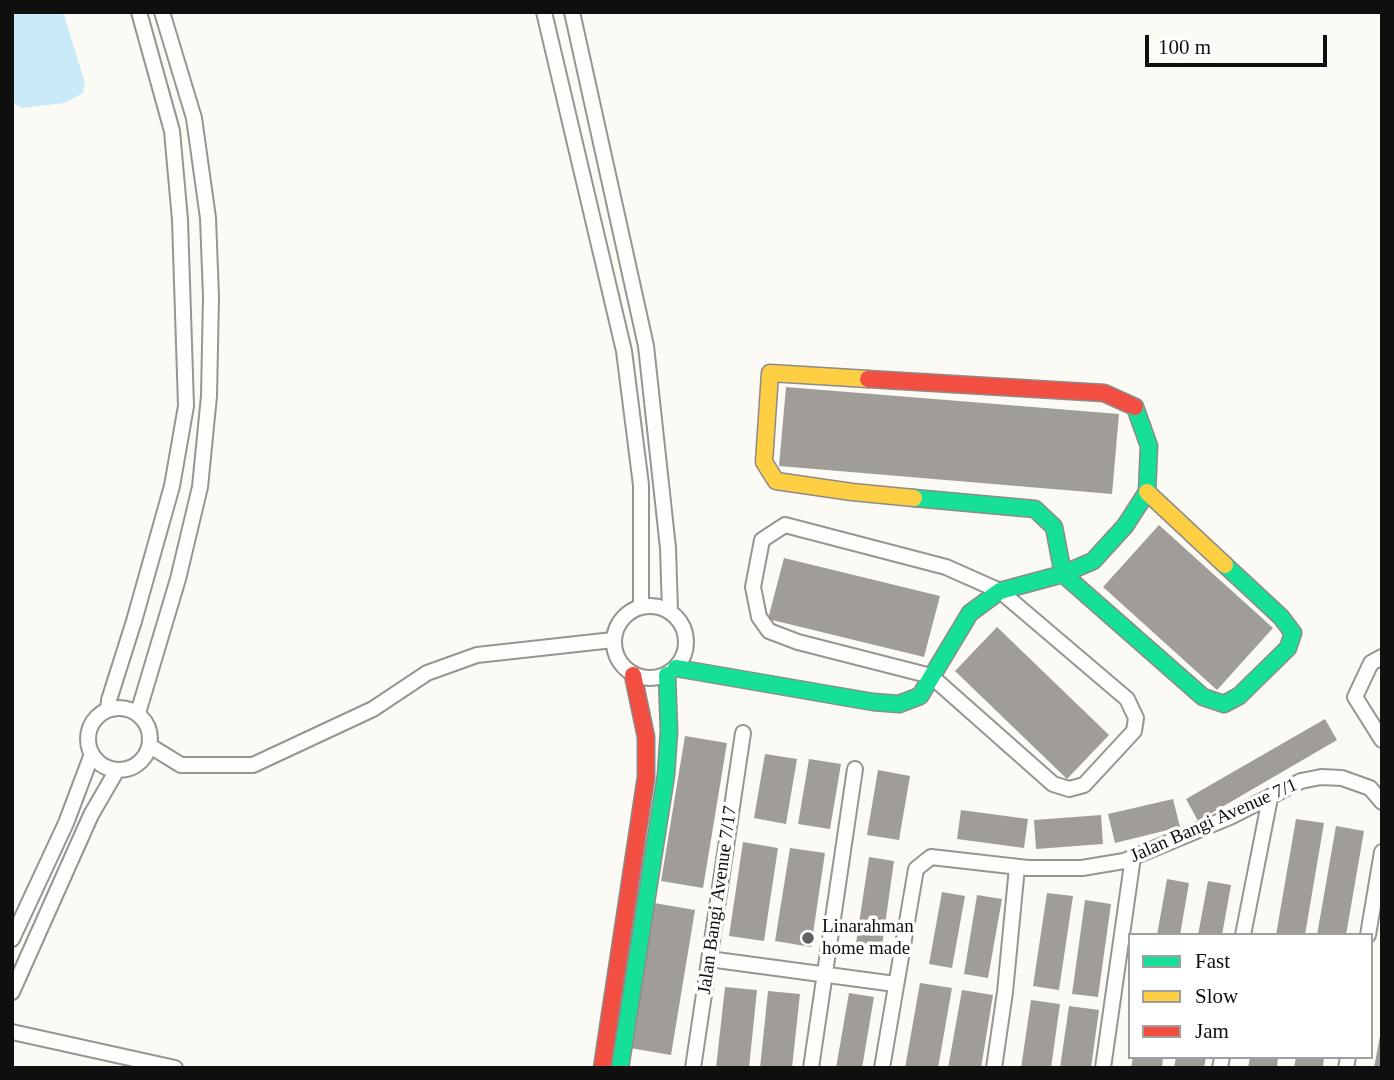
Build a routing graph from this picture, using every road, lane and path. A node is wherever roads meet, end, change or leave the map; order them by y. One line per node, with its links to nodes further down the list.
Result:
1 (139, 12): 15 (street)
2 (162, 12): 16 (street)
3 (544, 12): 8 (street)
4 (572, 12): 9 (street)
5 (1147, 492): 6 (street); 6 (street); 6 (street)
6 (1063, 574): 7 (street)
7 (1000, 591): 14 (street); 14 (street); 14 (street)
8 (641, 607): 9 (street); 10 (street)
9 (670, 611): 12 (street)
10 (613, 640): 13 (street); 19 (street)
11 (1382, 657): 18 (street)
12 (671, 671): 13 (street); 14 (street); 38 (street)
13 (633, 675): 37 (street)
14 (931, 676)
15 (108, 710): 16 (street); 20 (street)
16 (138, 713): 19 (street)
17 (743, 733): 31 (street, Jalan Bangi Avenue 7/17)
18 (1382, 740)
19 (150, 746): 22 (street)
20 (92, 754): 22 (street); 30 (street)
21 (855, 769): 32 (street)
22 (117, 770): 34 (street)
23 (1270, 798): 24 (street, Jalan Bangi Avenue 7/1); 26 (street, Jalan Bangi Avenue 7/1); 28 (street)
24 (1382, 802)
25 (1382, 852): 29 (street)
26 (1133, 857): 27 (street, Jalan Bangi Avenue 7/1); 43 (street)
27 (1017, 867): 33 (street, Jalan Bangi Avenue 7/1); 42 (street)
28 (1243, 933)
29 (1368, 933)
30 (12, 939)
31 (709, 959): 32 (street); 39 (street, Jalan Bangi Avenue 7/17)
32 (824, 974): 33 (street); 40 (street)
33 (895, 984): 41 (street)
34 (12, 992)
35 (12, 1032): 36 (street)
36 (175, 1068)
37 (602, 1068)
38 (620, 1068)
39 (693, 1068)
40 (811, 1068)
41 (883, 1068)
42 (994, 1068)
43 (1103, 1068)

